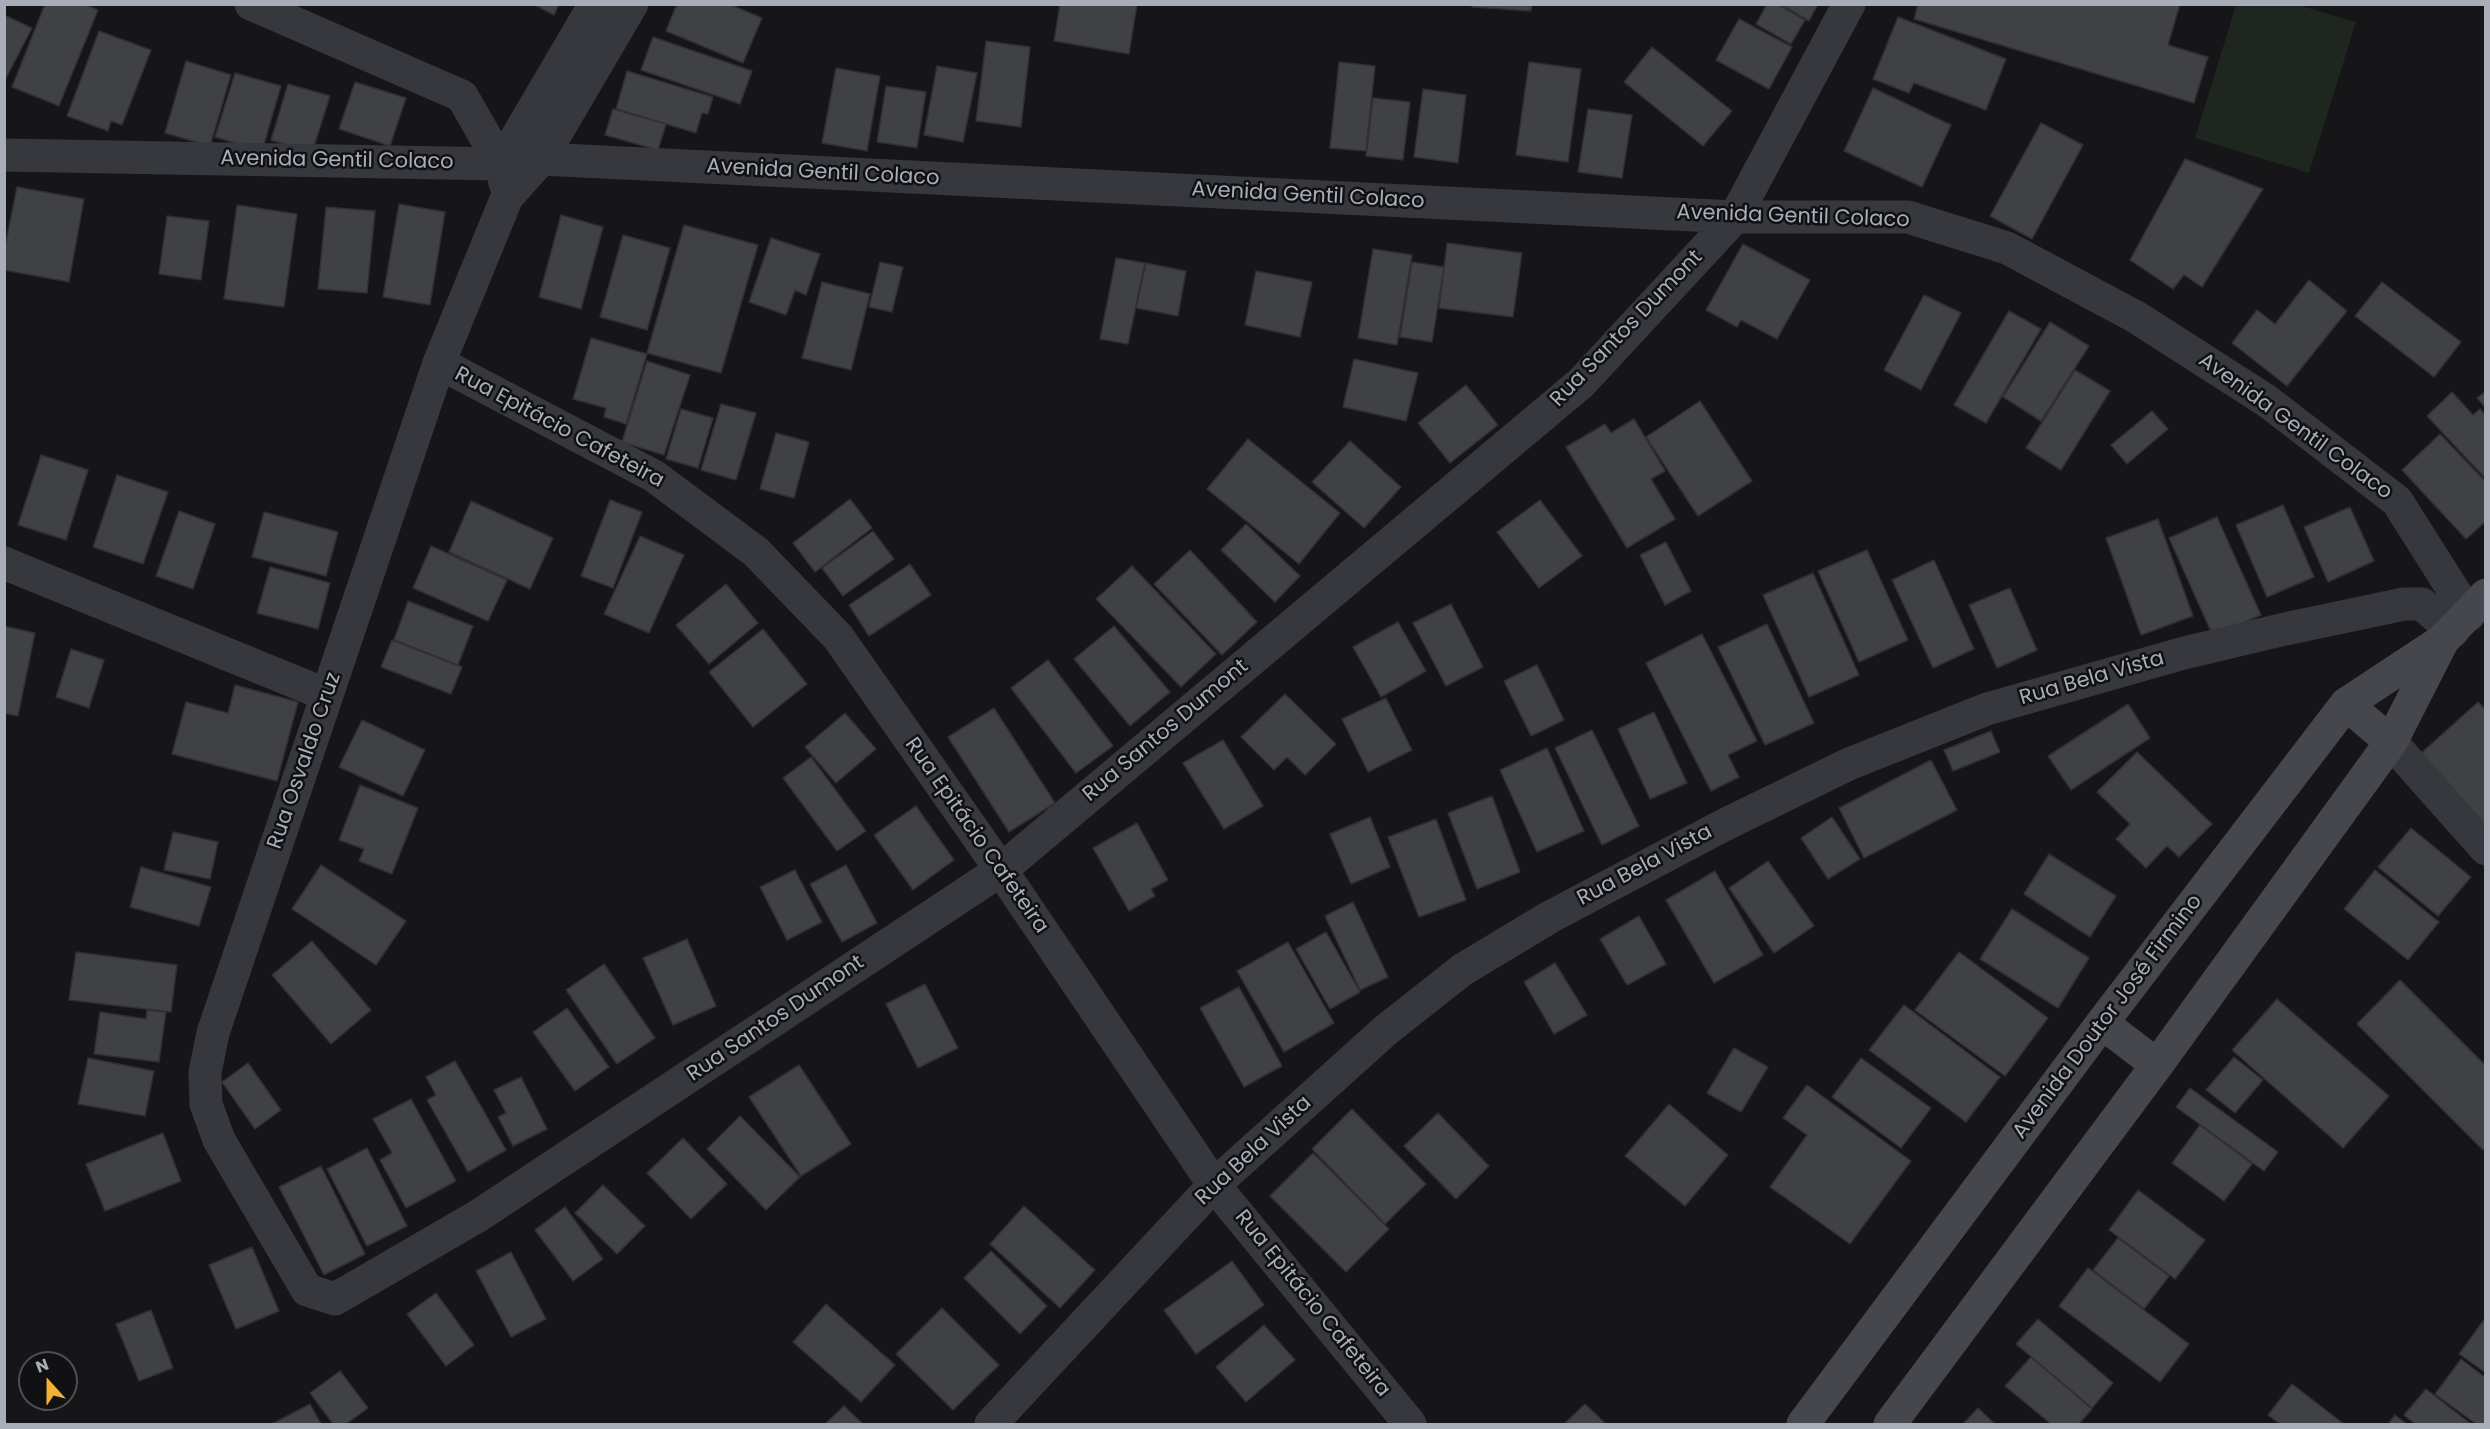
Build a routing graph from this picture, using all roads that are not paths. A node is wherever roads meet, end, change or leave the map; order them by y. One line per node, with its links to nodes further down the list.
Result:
1 (250, 4): 7 (street)
2 (595, 4): 7 (street)
3 (632, 4): 6 (street, Rua Osvaldo Cruz)
4 (1849, 4): 9 (street, Rua Santos Dumont)
5 (4, 155): 7 (street, Avenida Gentil Colaco)
6 (541, 159): 7 (street, Avenida Gentil Colaco); 8 (street, Rua Osvaldo Cruz); 9 (street, Avenida Gentil Colaco)
7 (501, 164): 8 (street)
8 (507, 197): 10 (street, Rua Osvaldo Cruz)
9 (1735, 217): 12 (street, Avenida Gentil Colaco); 17 (street, Rua Santos Dumont)
10 (439, 363): 13 (street, Rua Osvaldo Cruz); 17 (street, Rua Epitácio Cafeteira)
11 (4, 563): 13 (street)
12 (2463, 620): 14 (street, Avenida Doutor José Firmino); 15 (street); 20 (street, Rua Bela Vista)
13 (327, 695): 21 (street, Rua Osvaldo Cruz)
14 (2346, 704): 15 (street); 18 (street, Avenida Doutor José Firmino)
15 (2391, 742): 16 (street); 19 (street)
16 (2486, 849)
17 (1001, 870): 20 (street, Rua Epitácio Cafeteira); 21 (street, Rua Santos Dumont)
18 (2102, 1023): 19 (street); 24 (street, Avenida Doutor José Firmino)
19 (2157, 1065): 25 (street)
20 (1214, 1185): 22 (street, Rua Bela Vista); 23 (street, Rua Epitácio Cafeteira)
21 (335, 1299)
22 (991, 1425)
23 (1410, 1425)
24 (1803, 1425)
25 (1890, 1425)

